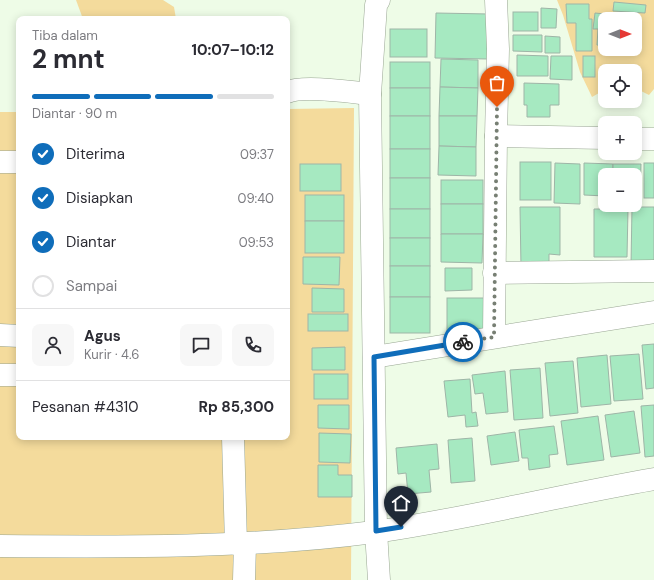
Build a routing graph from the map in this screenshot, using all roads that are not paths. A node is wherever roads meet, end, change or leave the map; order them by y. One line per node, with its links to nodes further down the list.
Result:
1 (379, 0): 4 (street)
2 (496, 0): 5 (street)
3 (290, 90): 4 (street)
4 (370, 94): 17 (street)
5 (496, 136): 6 (street); 12 (street)
6 (598, 138)
7 (642, 138): 8 (street)
8 (654, 139)
9 (0, 162): 10 (street)
10 (16, 162)
11 (654, 271): 12 (street)
12 (494, 273): 16 (street)
13 (654, 312): 16 (street)
14 (0, 336): 15 (street)
15 (16, 336)
16 (494, 337): 17 (street)
17 (374, 357): 22 (street)
18 (0, 375): 19 (street)
19 (16, 375)
20 (233, 440): 23 (street)
21 (654, 479): 22 (street)
22 (376, 531): 23 (street); 26 (street)
23 (240, 544): 24 (street); 25 (street)
24 (0, 546)
25 (244, 580)
26 (379, 580)

